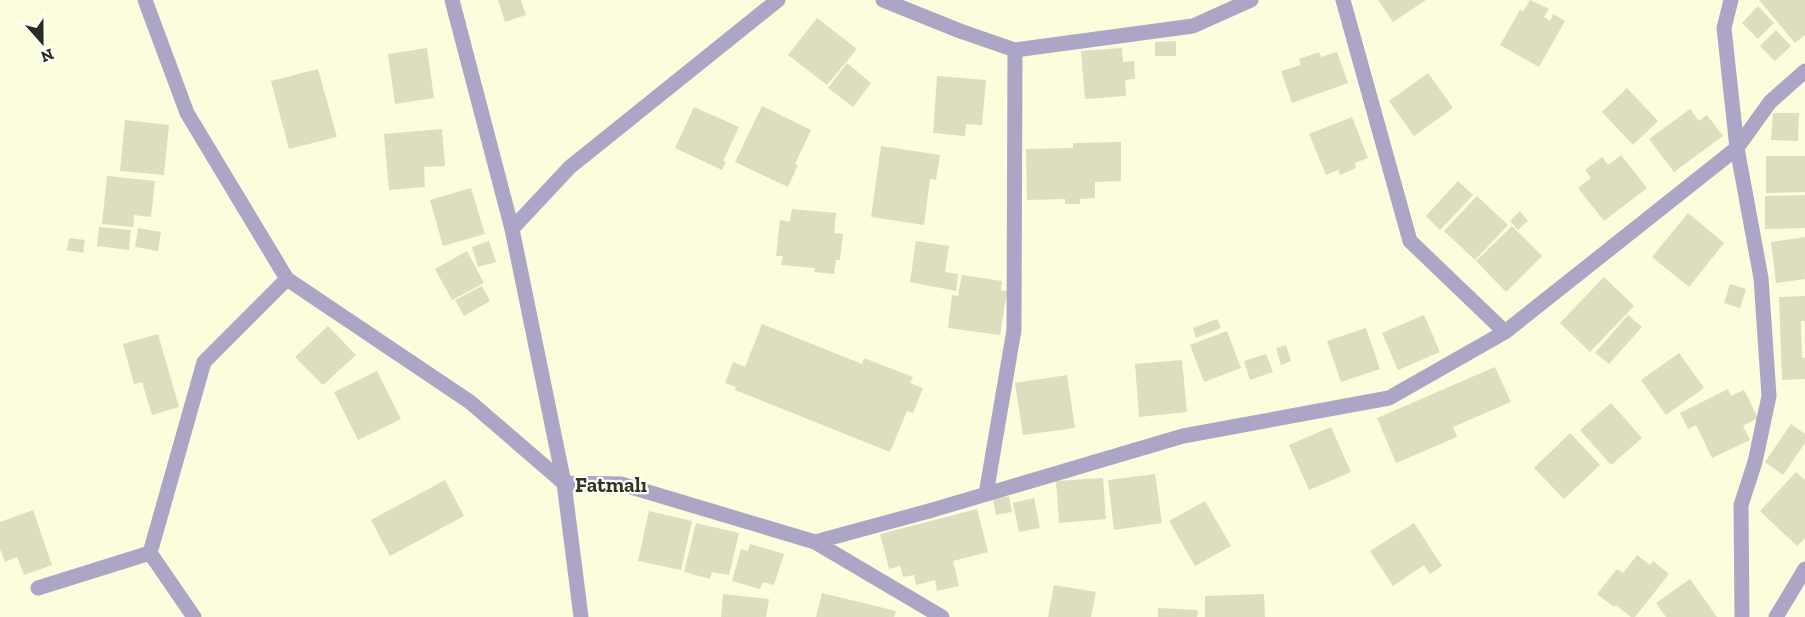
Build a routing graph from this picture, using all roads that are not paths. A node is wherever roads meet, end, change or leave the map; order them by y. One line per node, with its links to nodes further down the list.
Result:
1 (145, 0): 12 (street)
2 (452, 0): 11 (street)
3 (778, 0): 11 (street)
4 (883, 0): 8 (street)
5 (1251, 0): 8 (street)
6 (1343, 0): 13 (street)
7 (1731, 0): 10 (street)
8 (1015, 50): 15 (street)
9 (1805, 71): 10 (street)
10 (1737, 148): 13 (street); 23 (street)
11 (512, 229): 14 (street)
12 (287, 279): 14 (street); 17 (street)
13 (1505, 332): 15 (street)
14 (564, 483): 16 (street); 21 (street)
15 (986, 494): 16 (street)
16 (815, 542): 22 (street)
17 (150, 553): 19 (street); 20 (street)
18 (1805, 569): 24 (street)
19 (38, 588)
20 (194, 617)
21 (581, 617)
22 (942, 617)
23 (1742, 617)
24 (1776, 617)

